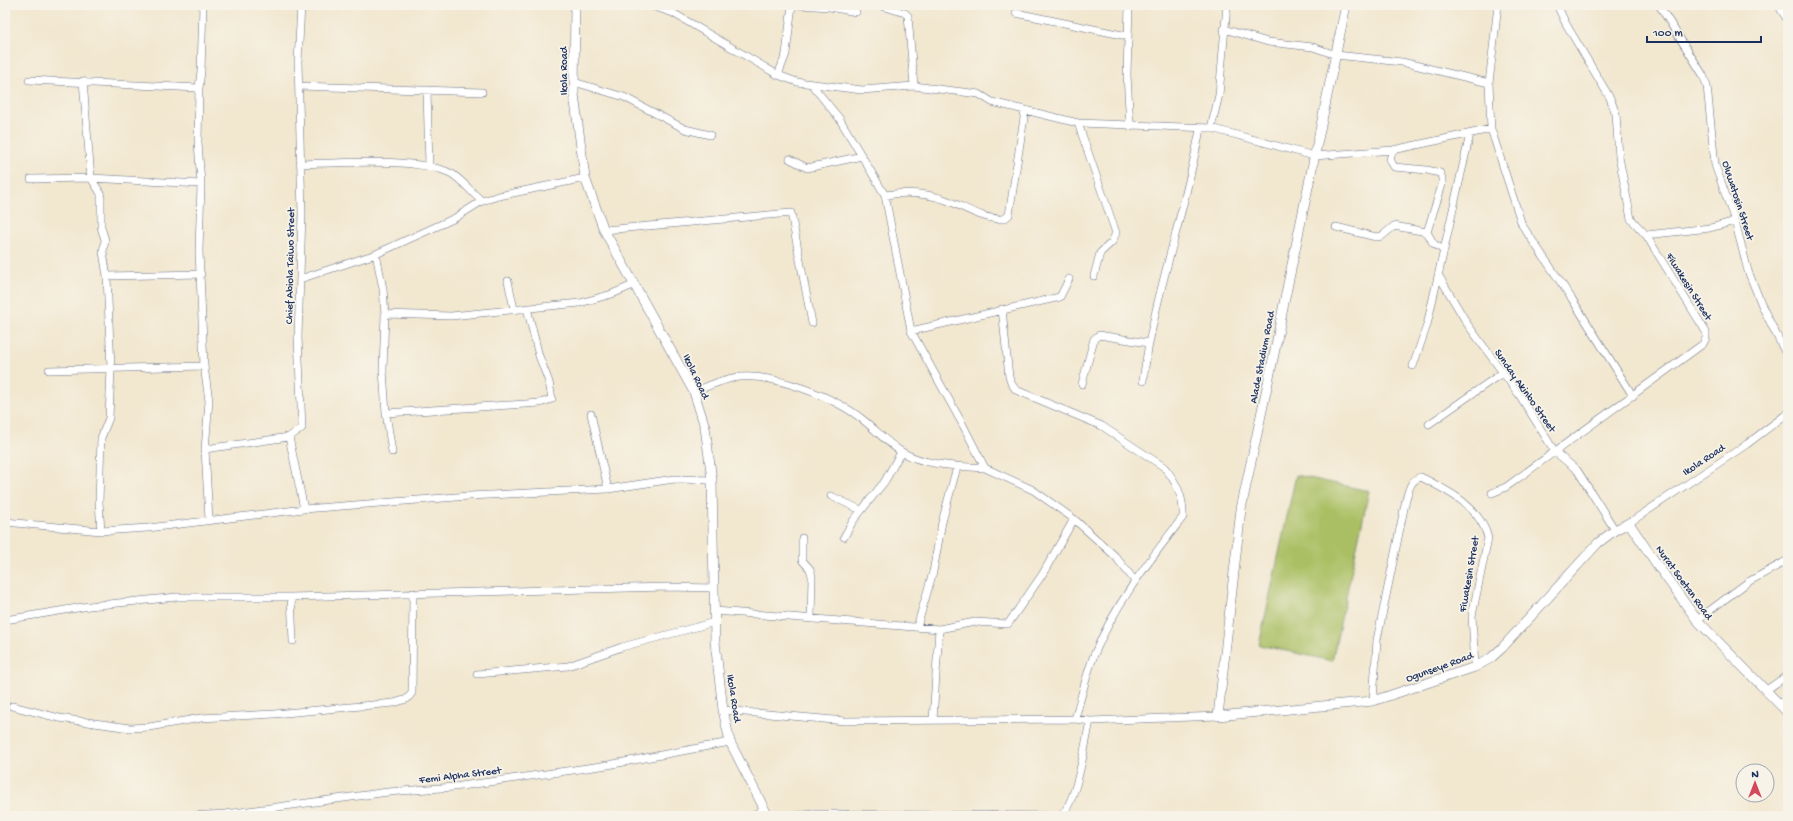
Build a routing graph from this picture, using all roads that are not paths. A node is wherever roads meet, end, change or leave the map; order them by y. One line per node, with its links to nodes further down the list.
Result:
1 (203, 5): 29 (street)
2 (301, 5): 27 (street, Chief Abiola Taiwo Street)
3 (575, 5): 24 (street, Ikola Road)
4 (649, 5): 21 (street)
5 (792, 5): 21 (street)
6 (800, 5): 15 (street)
7 (879, 5): 28 (street)
8 (1129, 5): 19 (street)
9 (1227, 5): 18 (street)
10 (1346, 5): 20 (street, Alade Stadium Road)
11 (1498, 5): 25 (street)
12 (1558, 5): 56 (street, Fiwakesin Street)
13 (1659, 5): 52 (street, Oluwatosin Street)
14 (1778, 5): 17 (street)
15 (856, 12)
16 (1016, 13): 19 (street)
17 (1788, 21)
18 (1224, 29): 20 (street); 35 (street)
19 (1127, 36): 34 (street)
20 (1336, 55): 25 (street); 42 (street, Alade Stadium Road)
21 (778, 74): 26 (street)
22 (29, 80): 23 (street)
23 (84, 81): 29 (street); 46 (street)
24 (574, 82): 39 (street); 47 (street, Ikola Road)
25 (1489, 83): 37 (street)
26 (811, 84): 28 (street); 41 (street)
27 (299, 86): 30 (street); 44 (street, Chief Abiola Taiwo Street)
28 (914, 86): 32 (street)
29 (199, 88): 49 (street)
30 (427, 90): 31 (street); 45 (street)
31 (482, 92)
32 (1025, 111): 33 (street); 50 (street)
33 (1078, 123): 34 (street); 61 (street)
34 (1130, 126): 36 (street)
35 (1212, 128): 36 (street); 42 (street)
36 (1200, 129): 73 (street)
37 (1491, 129): 38 (street); 83 (street)
38 (1470, 134): 40 (street); 57 (street)
39 (710, 135)
40 (1393, 150): 42 (street); 55 (street)
41 (862, 156): 43 (street); 50 (street)
42 (1314, 156): 130 (street, Alade Stadium Road)
43 (790, 159)
44 (300, 164): 45 (street); 63 (street, Chief Abiola Taiwo Street)
45 (429, 166): 51 (street)
46 (92, 178): 48 (street); 49 (street); 60 (street)
47 (585, 178): 51 (street); 54 (street, Ikola Road)
48 (31, 179)
49 (201, 184): 59 (street)
50 (885, 195): 72 (street)
51 (482, 201): 58 (street)
52 (1735, 221): 56 (street); 74 (street, Oluwatosin Street)
53 (1336, 228): 55 (street)
54 (604, 230): 66 (street, Ikola Road); 71 (street)
55 (1427, 232): 57 (street)
56 (1646, 236): 83 (street, Fiwakesin Street)
57 (1443, 250): 62 (street)
58 (376, 254): 63 (street); 70 (street)
59 (201, 274): 60 (street); 75 (street)
60 (107, 276): 77 (street)
61 (1094, 276)
62 (1439, 276): 76 (street); 79 (street, Sunday Akinbo Street)
63 (300, 279): 88 (street, Chief Abiola Taiwo Street)
64 (1069, 279): 69 (street)
65 (508, 281): 67 (street)
66 (633, 285): 68 (street); 82 (street, Ikola Road)
67 (514, 308): 68 (street); 70 (street)
68 (527, 308): 84 (street)
69 (1002, 309): 72 (street); 110 (street)
70 (385, 314): 84 (street)
71 (812, 323)
72 (911, 331): 94 (street)
73 (1148, 343): 80 (street); 81 (street)
74 (1788, 358)
75 (204, 366): 77 (street); 89 (street)
76 (1413, 366)
77 (111, 369): 78 (street); 106 (street)
78 (50, 370)
79 (1502, 373): 87 (street); 92 (street, Sunday Akinbo Street)
80 (1143, 381)
81 (1082, 384)
82 (694, 392): 91 (street); 95 (street, Ikola Road)
83 (1633, 396): 92 (street, Fiwakesin Street)
84 (386, 413): 90 (street)
85 (1788, 413): 104 (street, Ikola Road)
86 (591, 414): 96 (street)
87 (1429, 424)
88 (288, 437): 89 (street); 99 (street)
89 (205, 449): 102 (street)
90 (392, 452)
91 (901, 452): 93 (street); 100 (street)
92 (1555, 452): 97 (street, Fiwakesin Street); 105 (street, Sunday Akinbo Street)
93 (957, 467): 94 (street); 119 (street)
94 (985, 468): 101 (street)
95 (712, 480): 96 (street); 111 (street, Ikola Road)
96 (608, 488): 99 (street)
97 (1492, 494)
98 (831, 496): 100 (street)
99 (304, 509): 102 (street)
100 (861, 510): 107 (street)
101 (1074, 519): 110 (street); 120 (street)
102 (209, 520): 106 (street)
103 (5, 522): 106 (street)
104 (1629, 522): 105 (street); 117 (street, Nurat Soetan Road)
105 (1615, 530): 122 (street, Ogunseye Road)
106 (101, 531)
107 (844, 537)
108 (802, 538): 115 (street)
109 (1788, 560): 117 (street)
110 (1135, 581): 131 (street)
111 (714, 588): 112 (street); 114 (street, Ikola Road)
112 (413, 593): 113 (street); 127 (street)
113 (291, 597): 116 (street); 121 (street)
114 (715, 611): 115 (street); 118 (street, Ikola Road)
115 (811, 619): 119 (street)
116 (5, 620)
117 (1697, 620): 125 (street, Nurat Soetan Road)
118 (715, 622): 123 (street); 128 (street, Ikola Road)
119 (917, 627): 120 (street)
120 (939, 629): 132 (street)
121 (293, 641)
122 (1475, 667): 126 (street, Ogunseye Road); 126 (street, Fiwakesin Street)
123 (477, 674)
124 (1788, 675): 125 (street)
125 (1765, 691): 129 (street, Nurat Soetan Road)
126 (1373, 701): 130 (street, Ogunseye Road)
127 (12, 706)
128 (723, 710): 132 (street); 134 (street, Ikola Road)
129 (1788, 713)
130 (1218, 716): 133 (street)
131 (1075, 719): 132 (street); 133 (street)
132 (933, 720)
133 (1090, 721): 138 (street)
134 (730, 742): 135 (street, Ikola Road); 136 (street, Femi Alpha Street)
135 (766, 812): 137 (street)
136 (190, 816)
137 (752, 816)
138 (794, 816)

